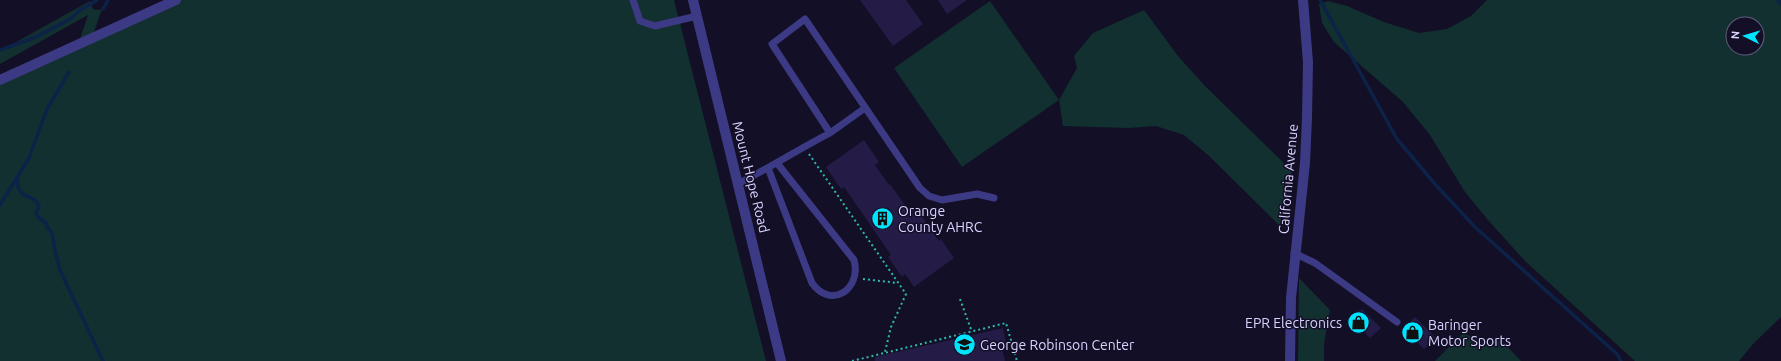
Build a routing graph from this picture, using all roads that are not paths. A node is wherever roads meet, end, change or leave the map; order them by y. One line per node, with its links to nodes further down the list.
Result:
1 (176, 0): 6 (street)
2 (633, 0): 5 (lane)
3 (693, 0): 5 (street, Mount Hope Road)
4 (1303, 0): 13 (street, California Avenue)
5 (697, 16): 11 (street, Mount Hope Road)
6 (0, 80)
7 (865, 108): 8 (lane); 8 (lane); 12 (lane)
8 (830, 133): 9 (lane)
9 (777, 163): 10 (lane); 10 (lane)
10 (768, 168): 11 (lane)
11 (738, 184): 15 (street, Mount Hope Road)
12 (994, 198)
13 (1294, 253): 14 (lane); 16 (street, California Avenue)
14 (1397, 322)
15 (781, 361)
16 (1290, 361)

